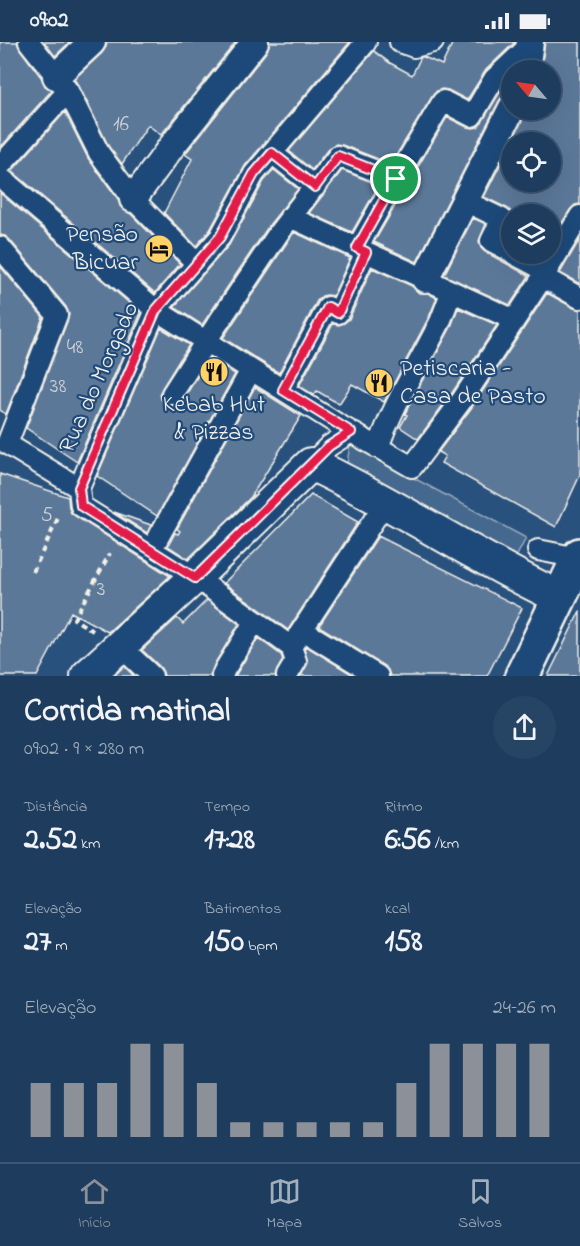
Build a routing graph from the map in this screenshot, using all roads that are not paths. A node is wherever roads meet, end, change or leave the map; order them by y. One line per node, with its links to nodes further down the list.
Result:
1 (29, 42): 9 (street)
2 (92, 42): 9 (street)
3 (255, 42): 16 (street)
4 (366, 42): 11 (street, Rua do Morgado)
5 (400, 42): 6 (street)
6 (433, 42)
7 (530, 43): 8 (street); 14 (street)
8 (527, 60)
9 (62, 84): 12 (street); 16 (street)
10 (506, 120): 17 (street)
11 (272, 153): 15 (street); 25 (street, Rua do Morgado)
12 (0, 166)
13 (0, 177): 31 (street)
14 (396, 179): 15 (street); 24 (street)
15 (315, 187): 19 (street)
16 (133, 199): 25 (street)
17 (465, 201): 20 (street); 28 (street)
18 (580, 216): 27 (street)
19 (290, 217): 24 (street); 33 (street)
20 (501, 219)
21 (501, 221): 22 (street)
22 (501, 246)
23 (0, 247): 39 (street)
24 (362, 250): 28 (street); 35 (street)
25 (197, 264): 31 (street, Rua do Morgado)
26 (529, 264): 27 (street)
27 (544, 274): 30 (street); 32 (street)
28 (425, 279): 29 (street)
29 (452, 291): 32 (street); 38 (street)
30 (580, 297)
31 (156, 310): 33 (street); 41 (street, Rua do Morgado)
32 (514, 320): 38 (street)
33 (206, 341): 34 (street); 36 (street)
34 (251, 370): 35 (street); 43 (street)
35 (283, 390): 37 (street)
36 (172, 394)
37 (351, 432): 38 (street); 40 (street)
38 (378, 448)
39 (3, 450): 41 (street)
40 (310, 464): 42 (street); 46 (street)
41 (76, 487): 43 (street)
42 (385, 503): 47 (street); 49 (street)
43 (152, 549): 46 (street)
44 (538, 550): 45 (street)
45 (579, 558): 47 (main road)
46 (195, 578): 48 (street); 50 (street)
47 (559, 597): 56 (main road)
48 (255, 621): 49 (street); 53 (street)
49 (296, 638): 54 (street); 55 (street)
50 (120, 646): 51 (street); 52 (street)
51 (87, 676)
52 (152, 676)
53 (222, 676)
54 (287, 676)
55 (378, 676)
56 (522, 676)

